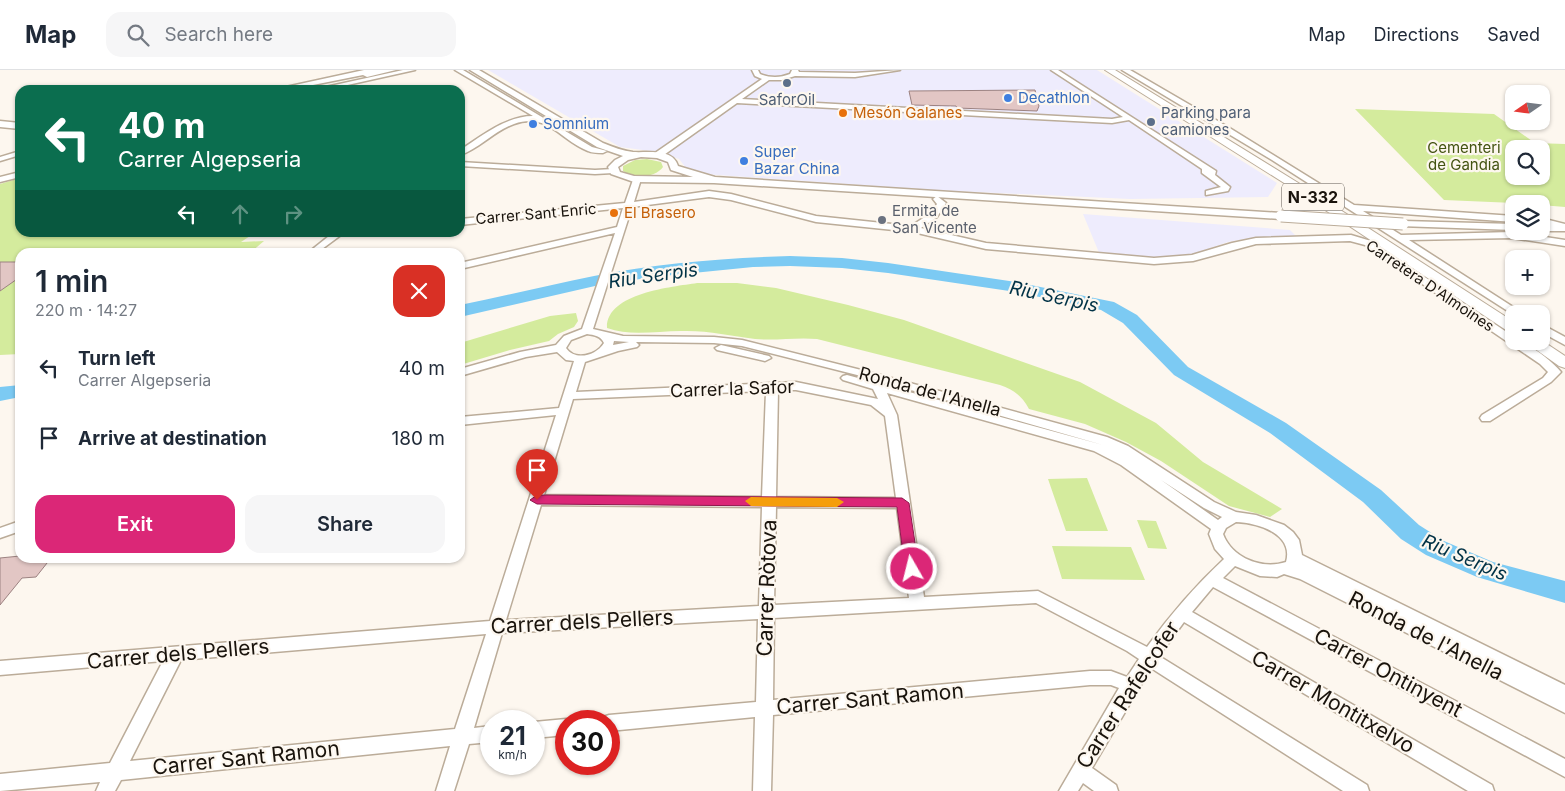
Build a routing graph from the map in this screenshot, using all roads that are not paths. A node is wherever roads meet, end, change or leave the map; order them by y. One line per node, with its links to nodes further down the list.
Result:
1 (375, 70): 15 (main road)
2 (391, 70): 13 (street); 16 (main road)
3 (412, 70): 13 (street)
4 (458, 70): 18 (street)
5 (468, 70): 27 (main road)
6 (474, 70): 29 (main road)
7 (755, 70): 14 (street)
8 (897, 70): 12 (street)
9 (1054, 70): 20 (street)
10 (1108, 70): 60 (highway, N-332)
11 (1126, 70): 45 (street)
12 (795, 72): 14 (street)
13 (381, 76): 17 (street)
14 (768, 78): 19 (street)
15 (301, 85)
16 (318, 85)
17 (339, 85)
18 (506, 97): 21 (street); 25 (street)
19 (737, 100): 22 (street); 30 (street)
20 (1130, 118): 22 (street); 35 (street)
21 (543, 120): 25 (street); 27 (street)
22 (1112, 121): 41 (street)
23 (0, 124): 24 (main road)
24 (15, 126)
25 (499, 128): 26 (street)
26 (465, 150)
27 (603, 151): 33 (main road)
28 (15, 154): 31 (street)
29 (639, 155): 30 (main road); 33 (main road)
30 (658, 155): 34 (main road)
31 (0, 159)
32 (465, 164): 33 (street)
33 (614, 167): 39 (main road)
34 (674, 167): 37 (main road); 40 (main road)
35 (1213, 173)
36 (15, 176): 38 (street)
37 (655, 178): 39 (main road); 40 (main road)
38 (0, 180)
39 (637, 180): 44 (street)
40 (714, 180): 49 (main road, bridge)
41 (1209, 193)
42 (731, 197): 44 (street, Carrer Sant Enric); 51 (street, Carretera D'Almoines)
43 (937, 199): 51 (street)
44 (628, 205): 47 (street, Carrer Sant Enric); 53 (street)
45 (1352, 208): 46 (street); 55 (street)
46 (1505, 218)
47 (465, 221)
48 (1550, 222): 52 (street)
49 (1505, 227)
50 (1550, 228): 52 (main road)
51 (913, 229): 77 (street, Carretera D'Almoines)
52 (1565, 229)
53 (620, 234): 58 (street); 61 (street)
54 (334, 237): 57 (street)
55 (1399, 238): 56 (street); 59 (street)
56 (1565, 242)
57 (319, 248)
58 (465, 265)
59 (1505, 305)
60 (1505, 323)
61 (587, 331): 63 (street, Ronda de l'Anella); 65 (street)
62 (1550, 333): 64 (street)
63 (606, 336): 67 (street); 82 (street, Ronda de l'Anella)
64 (1565, 342)
65 (560, 348): 68 (street); 70 (street)
66 (1546, 350): 69 (highway)
67 (600, 354): 68 (street, Ronda de l'Anella); 72 (street, Ronda de l'Anella)
68 (580, 359): 73 (street)
69 (1565, 363)
70 (465, 372)
71 (772, 386): 73 (street, Carrer la Safor); 76 (street, Carrer la Safor); 80 (street, Carrer Ròtova)
72 (878, 387): 74 (street, Ronda de l'Anella); 76 (street)
73 (568, 396): 75 (street)
74 (911, 396): 76 (street); 83 (street, Ronda de l'Anella)
75 (563, 411): 78 (street); 79 (street)
76 (891, 415): 81 (street)
77 (1486, 418)
78 (465, 421)
79 (537, 500): 80 (street); 92 (street)
80 (770, 502): 81 (street); 90 (street, Carrer Ròtova)
81 (902, 503): 89 (street)
82 (1234, 517): 83 (street); 87 (street)
83 (1217, 526): 86 (street)
84 (15, 528): 85 (street)
85 (0, 533)
86 (1233, 559): 87 (street); 88 (street, Carrer Rafelcofer)
87 (1291, 564): 97 (street, Ronda de l'Anella); 98 (street, Ronda de l'Anella)
88 (1211, 579): 91 (street, Carrer Rafelcofer); 103 (street, Carrer Ontinyent)
89 (917, 602): 90 (street, Carrer dels Pellers); 94 (street, Carrer dels Pellers)
90 (767, 612): 92 (street, Carrer dels Pellers); 99 (street, Carrer Ròtova)
91 (1181, 613): 94 (street, Carrer Rafelcofer); 113 (street, Carrer Montitxelvo)
92 (498, 627): 93 (street, Carrer dels Pellers); 102 (street)
93 (175, 655): 95 (street, Carrer dels Pellers); 105 (street)
94 (1148, 658): 96 (street, Carrer Rafelcofer); 112 (street, Carrer dels Pellers)
95 (0, 668)
96 (1130, 685): 99 (street, Carrer Sant Ramon); 104 (street, Carrer Rafelcofer)
97 (1565, 693)
98 (1565, 705)
99 (763, 709): 100 (street, Carrer Sant Ramon); 109 (street, Carrer Ròtova)
100 (620, 722)
101 (480, 735): 102 (street, Carrer Sant Ramon)
102 (461, 737): 105 (street, Carrer Sant Ramon); 108 (street)
103 (1565, 768)
104 (1080, 770): 110 (street, Carrer Rafelcofer); 111 (street)
105 (116, 771): 106 (street, Carrer Sant Ramon); 107 (street)
106 (0, 783)
107 (105, 791)
108 (445, 791)
109 (762, 791)
110 (1068, 791)
111 (1109, 791)
112 (1360, 791)
113 (1486, 791)

